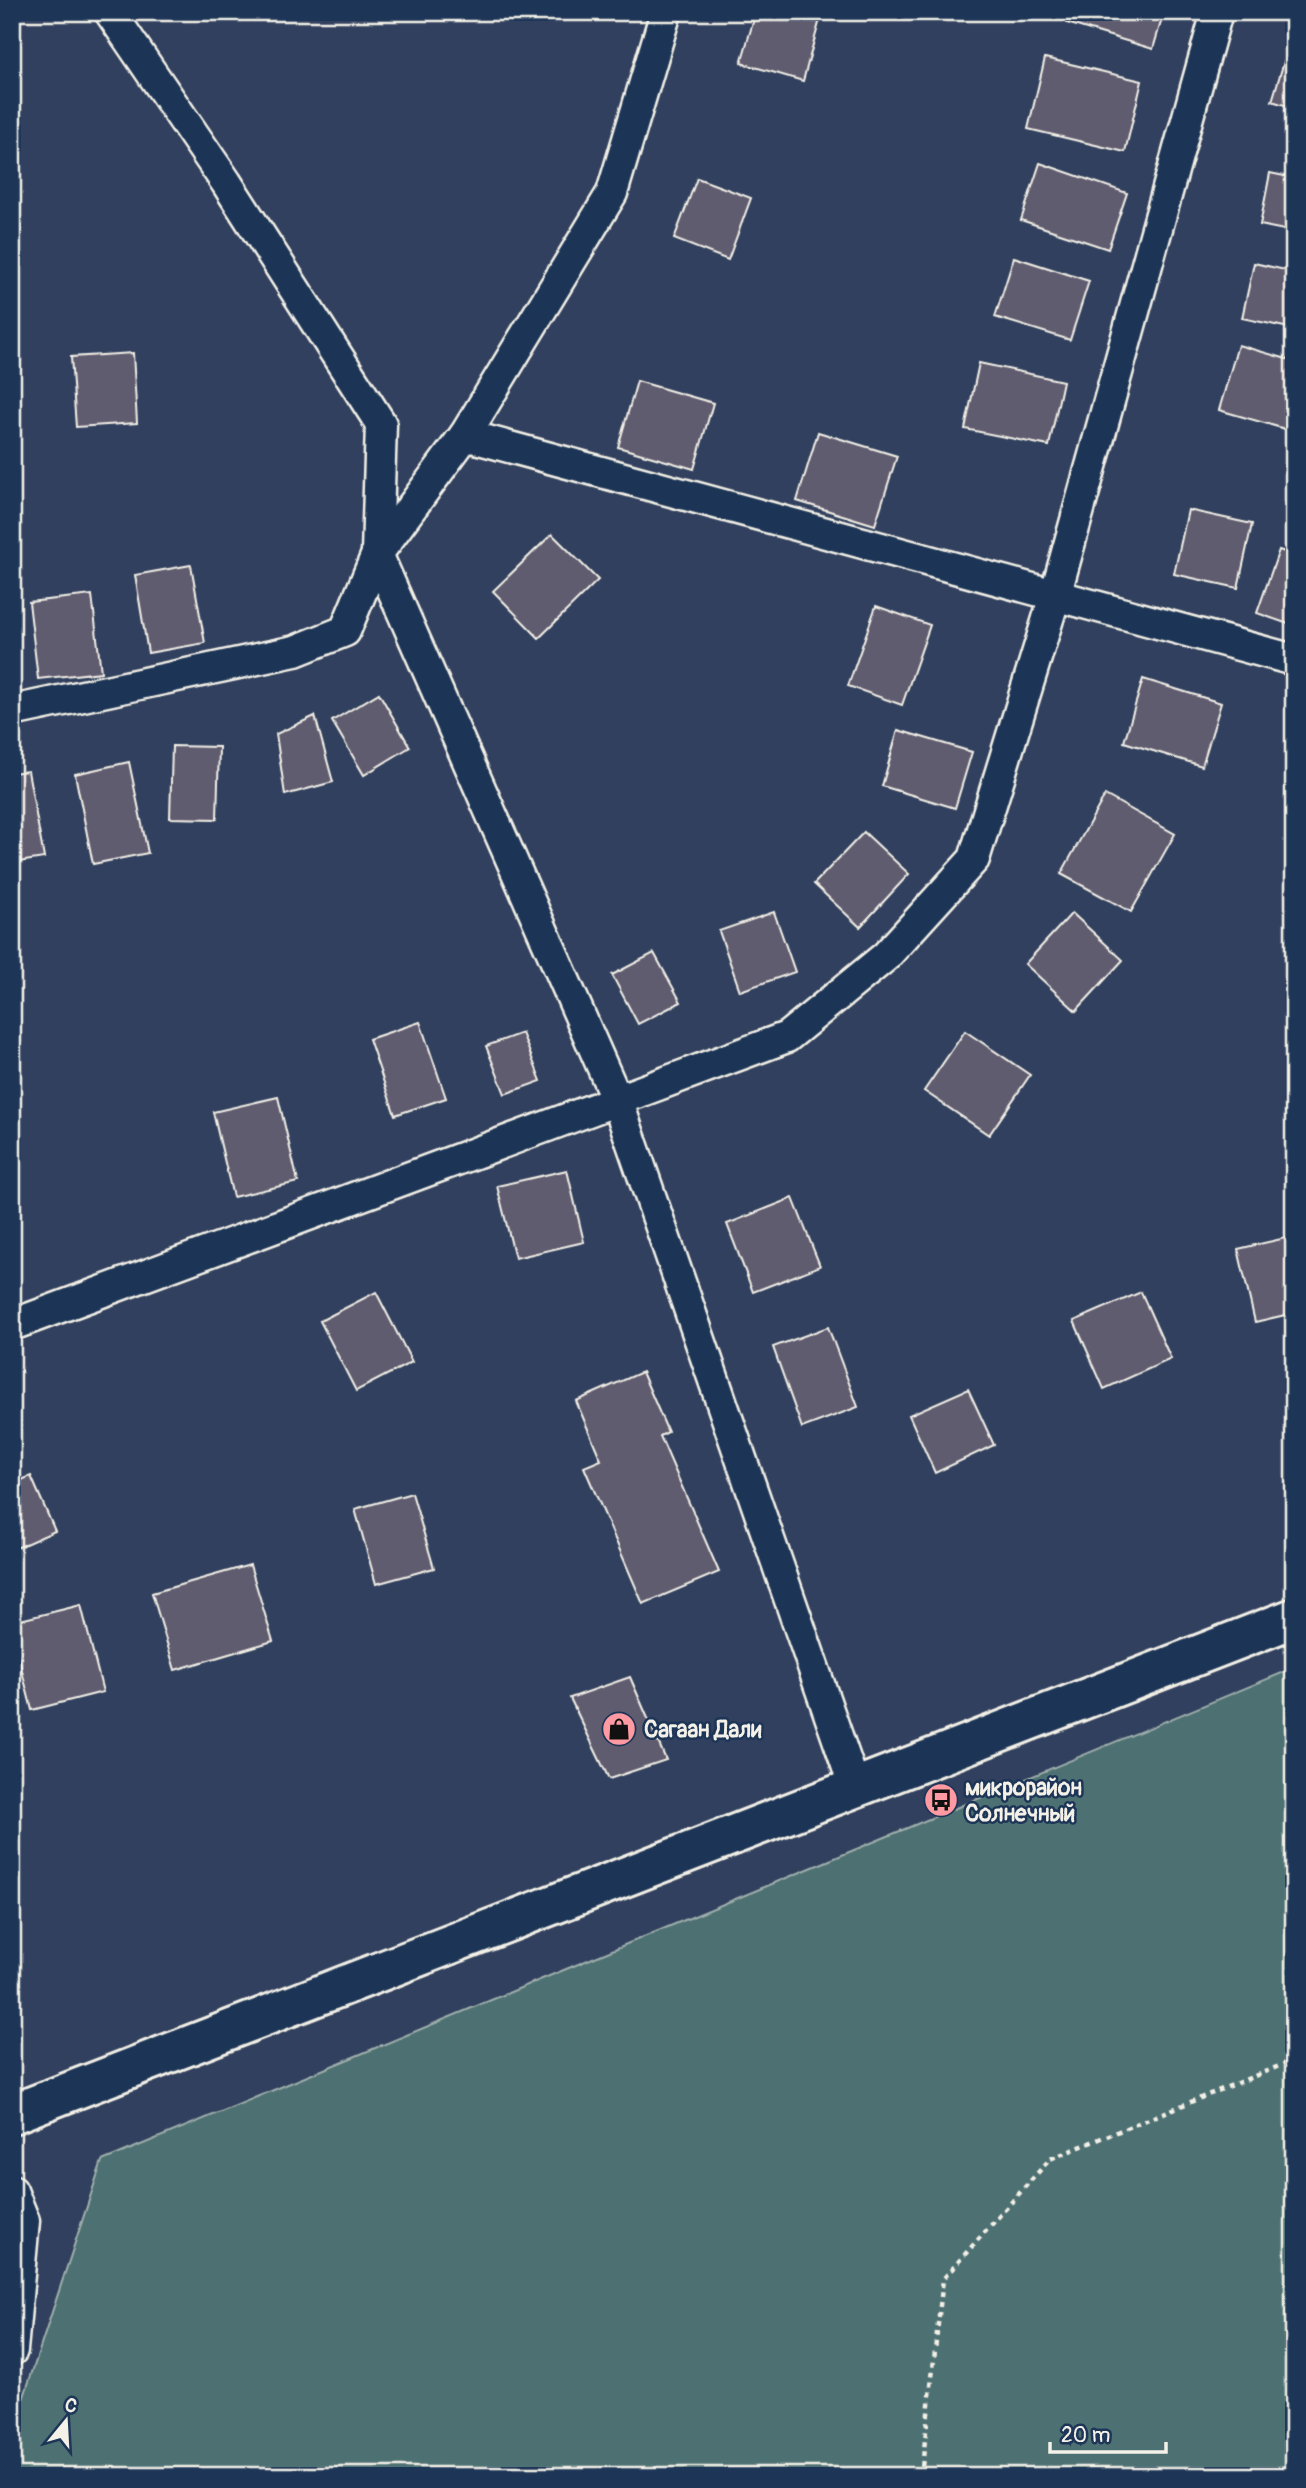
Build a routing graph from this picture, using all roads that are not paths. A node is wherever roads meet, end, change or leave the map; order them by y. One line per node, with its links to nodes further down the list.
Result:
1 (110, 12): 5 (street)
2 (666, 12): 4 (street)
3 (1217, 12): 6 (street)
4 (465, 435): 5 (street); 6 (street)
5 (377, 554): 8 (street); 9 (street)
6 (1055, 596): 7 (street); 9 (street)
7 (1294, 660)
8 (12, 711)
9 (617, 1100): 10 (street); 12 (street)
10 (12, 1325)
11 (1294, 1618): 12 (main road)
12 (855, 1788): 13 (main road)
13 (12, 2114)
14 (12, 2191): 15 (street)
15 (12, 2350)

